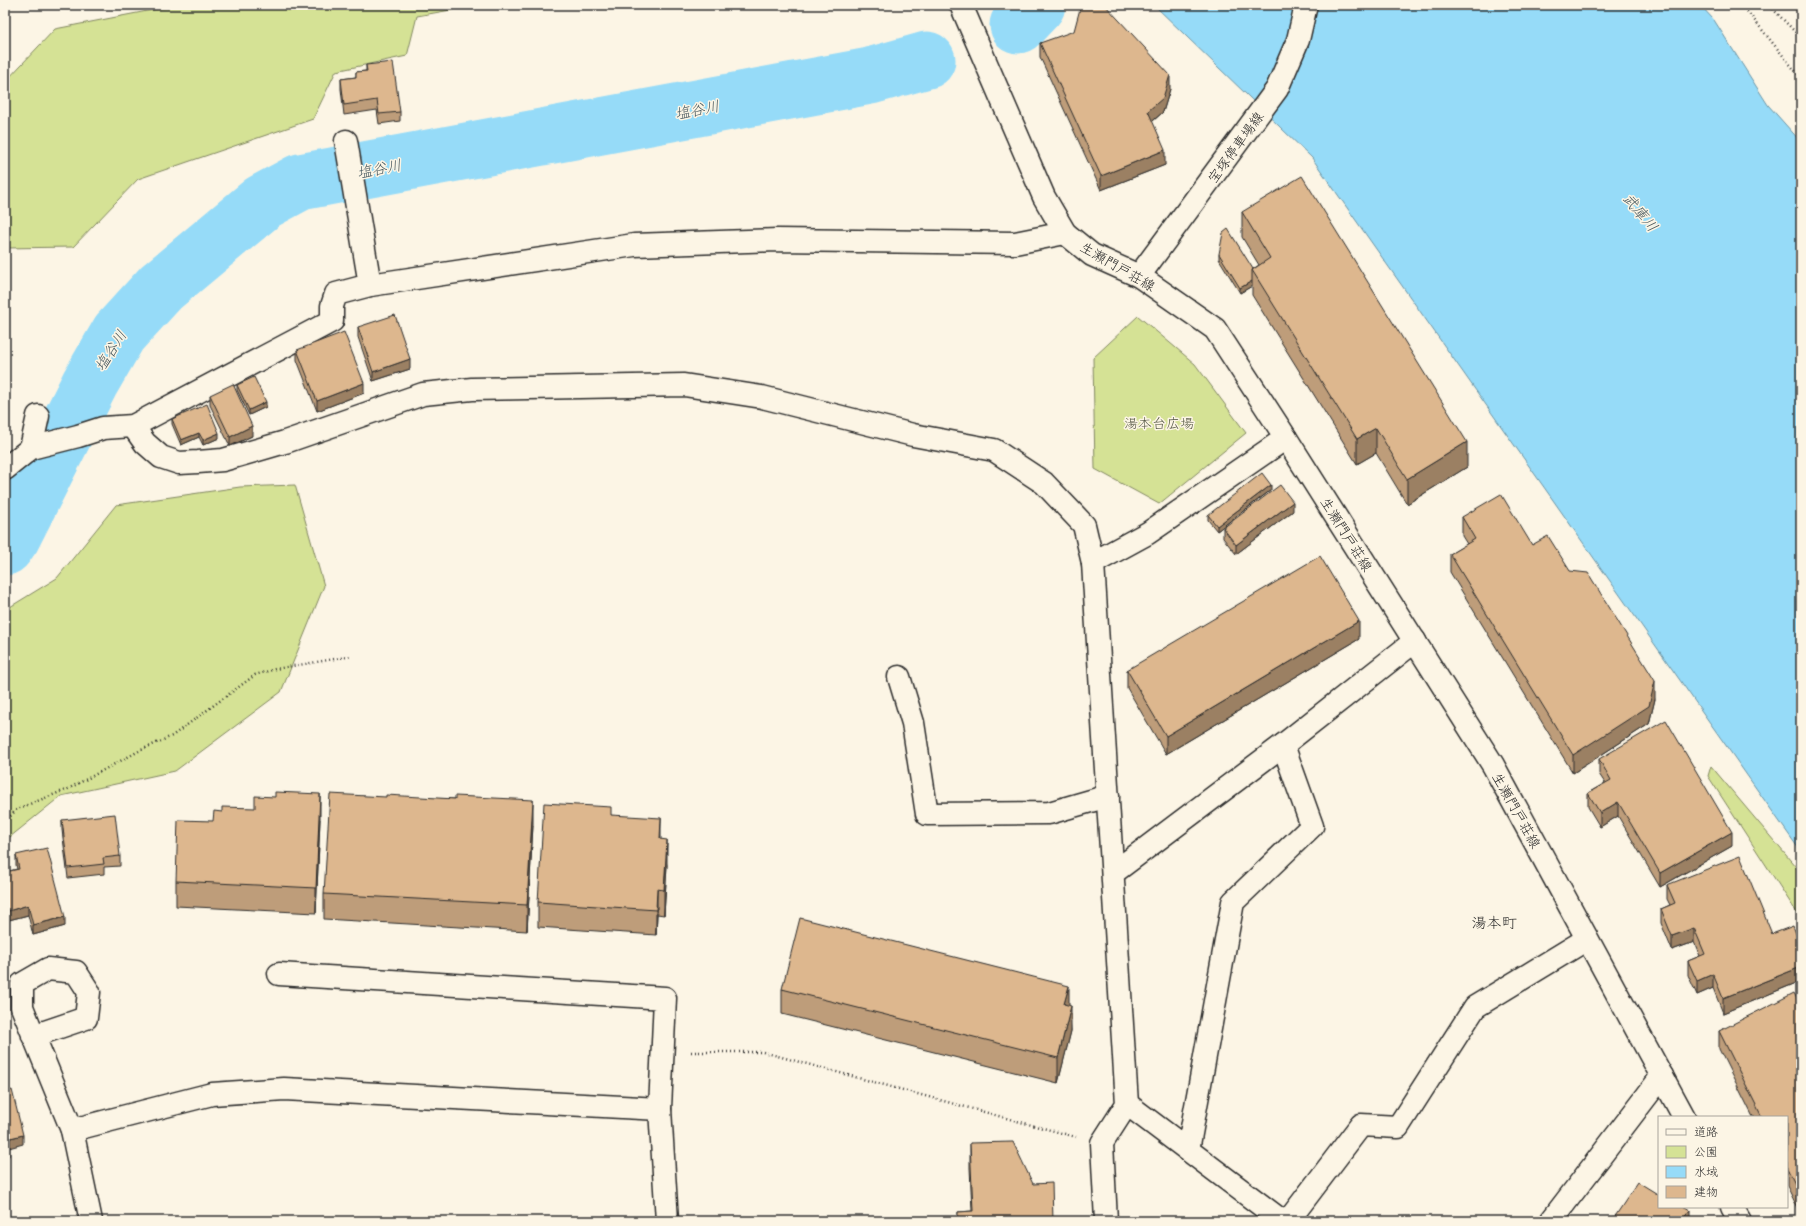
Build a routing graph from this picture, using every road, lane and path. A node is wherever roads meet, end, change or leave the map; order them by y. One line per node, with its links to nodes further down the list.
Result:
1 (961, 5): 10 (street, 生瀬門戸荘線)
2 (1306, 5): 11 (street, 宝塚停車場線)
3 (1742, 5): 8 (path)
4 (1771, 5): 7 (path)
5 (1794, 5): 6 (path)
6 (1801, 12)
7 (1801, 38)
8 (1801, 78)
9 (346, 141): 12 (street)
10 (1065, 233): 11 (street, 生瀬門戸荘線); 12 (street)
11 (1139, 276): 15 (street, 生瀬門戸荘線)
12 (370, 285): 14 (street)
13 (38, 416): 16 (street)
14 (133, 426): 16 (street); 18 (street)
15 (1286, 438): 18 (street); 19 (street, 生瀬門戸荘線)
16 (32, 448): 17 (street)
17 (5, 469)
18 (1093, 563): 23 (street)
19 (1415, 641): 22 (street); 26 (street, 生瀬門戸荘線)
20 (352, 656): 24 (path)
21 (899, 677): 23 (street)
22 (1283, 745): 25 (street); 36 (street)
23 (1108, 796): 25 (street)
24 (5, 822)
25 (1113, 873): 31 (street)
26 (1588, 939): 30 (street, 生瀬門戸荘線); 42 (street)
27 (279, 974): 29 (street)
28 (33, 1036): 34 (street)
29 (663, 1052): 32 (street); 35 (path)
30 (1662, 1076): 33 (street, 生瀬門戸荘線); 43 (street)
31 (1127, 1104): 35 (street); 36 (street)
32 (660, 1109): 34 (street); 39 (street)
33 (1683, 1116)
34 (72, 1130): 38 (street)
35 (1102, 1143): 40 (street)
36 (1188, 1150): 41 (street)
37 (1733, 1208): 44 (street)
38 (91, 1221)
39 (667, 1221)
40 (1106, 1221)
41 (1282, 1221)
42 (1288, 1221)
43 (1551, 1221)
44 (1740, 1221)

